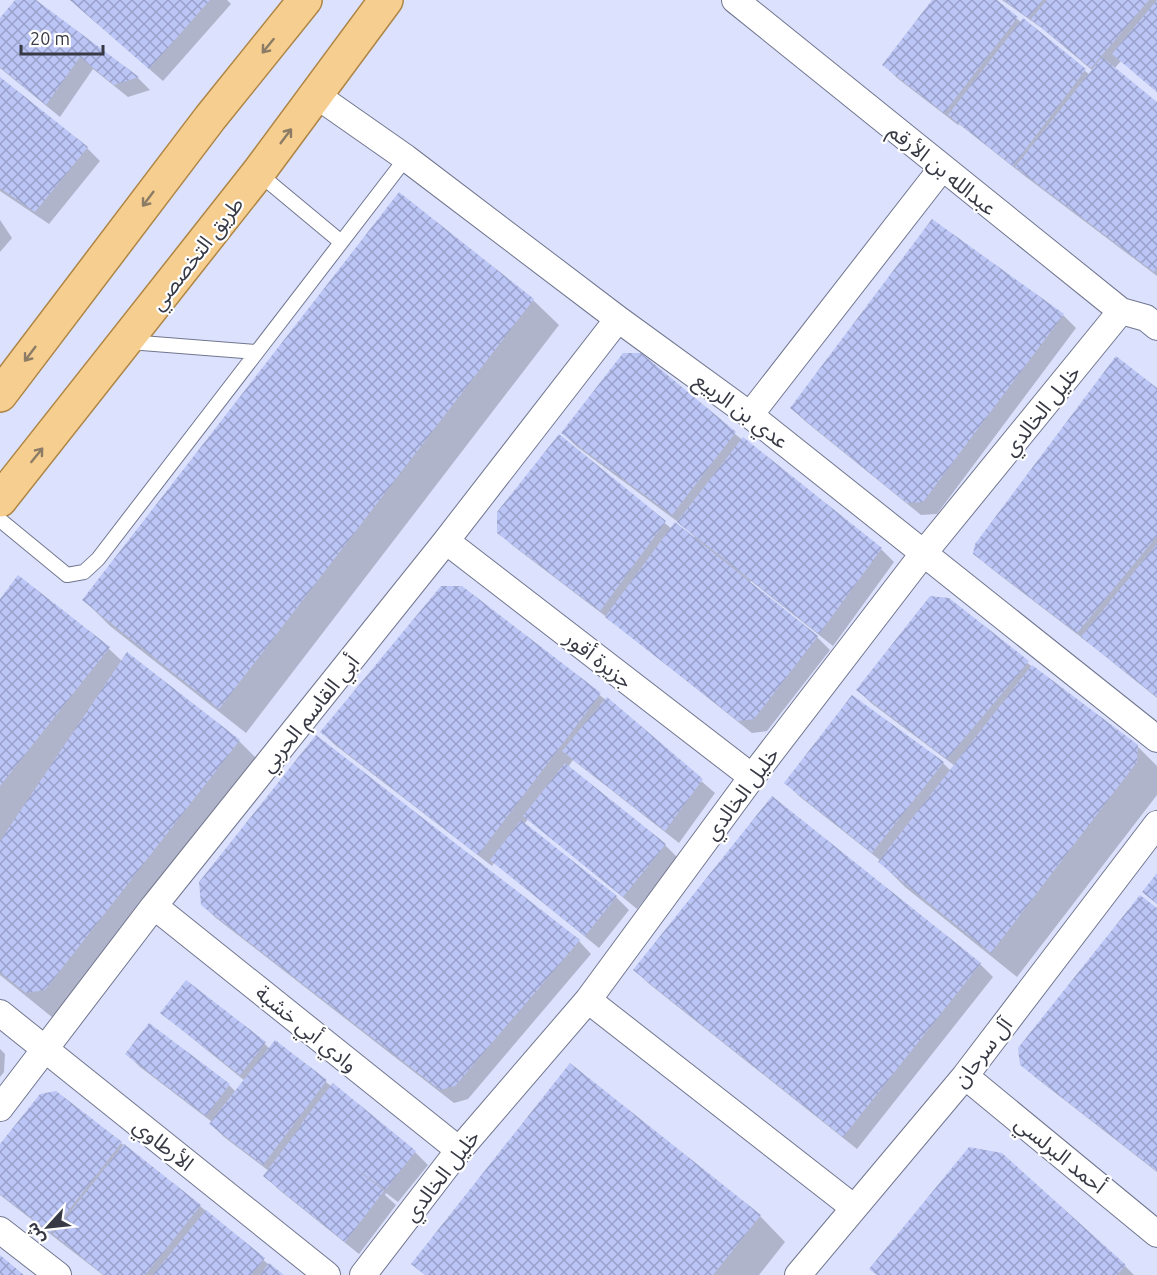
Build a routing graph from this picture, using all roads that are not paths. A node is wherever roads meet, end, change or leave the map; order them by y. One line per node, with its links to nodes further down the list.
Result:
1 (304, 0): 14 (main road, one-way to 14)
2 (386, 0): 4 (main road, طريق التخصصي)
3 (735, 0): 6 (street, عبدالله بن الأرقم)
4 (316, 95): 5 (street, عدي بن الربيع); 7 (main road, طريق التخصصي, one-way to 4)
5 (406, 158): 8 (lane); 11 (street, عدي بن الربيع)
6 (942, 168): 9 (street, عبدالله بن الأرقم); 15 (street)
7 (258, 173): 8 (lane); 12 (main road, طريق التخصصي)
8 (341, 242): 13 (lane)
9 (1121, 311): 10 (street, عبدالله بن الأرقم); 19 (street, خليل الخالدي)
10 (1153, 316)
11 (618, 319): 15 (street, عدي بن الربيع); 18 (street, أبي القاسم الحربي)
12 (127, 342): 13 (lane); 16 (main road, طريق التخصصي, one-way to 12)
13 (257, 352): 17 (lane)
14 (0, 394)
15 (750, 415): 19 (street, عدي بن الربيع)
16 (0, 500)
17 (0, 520)
18 (446, 541): 21 (street, جزيرة أقور); 23 (street, أبي القاسم الحربي)
19 (923, 554): 20 (street, عدي بن الربيع); 21 (street, خليل الخالدي)
20 (1157, 739)
21 (752, 777): 24 (street, خليل الخالدي)
22 (1157, 824): 27 (street, آل سرحان)
23 (154, 906): 26 (street, أبي القاسم الحربي); 29 (street, وادي أبي خشبة)
24 (588, 1000): 29 (street, خليل الخالدي); 30 (street)
25 (0, 1013): 26 (street, الأرطاوي)
26 (46, 1049): 28 (street, أبي القاسم الحربي); 34 (street, الأرطاوي)
27 (965, 1076): 30 (street, آل سرحان); 32 (street, أحمد البرلسي)
28 (0, 1108)
29 (459, 1150): 35 (street, خليل الخالدي)
30 (853, 1207): 36 (street, آل سرحان)
31 (0, 1230): 33 (street)
32 (1157, 1234)
33 (58, 1275)
34 (327, 1275)
35 (363, 1275)
36 (798, 1275)

